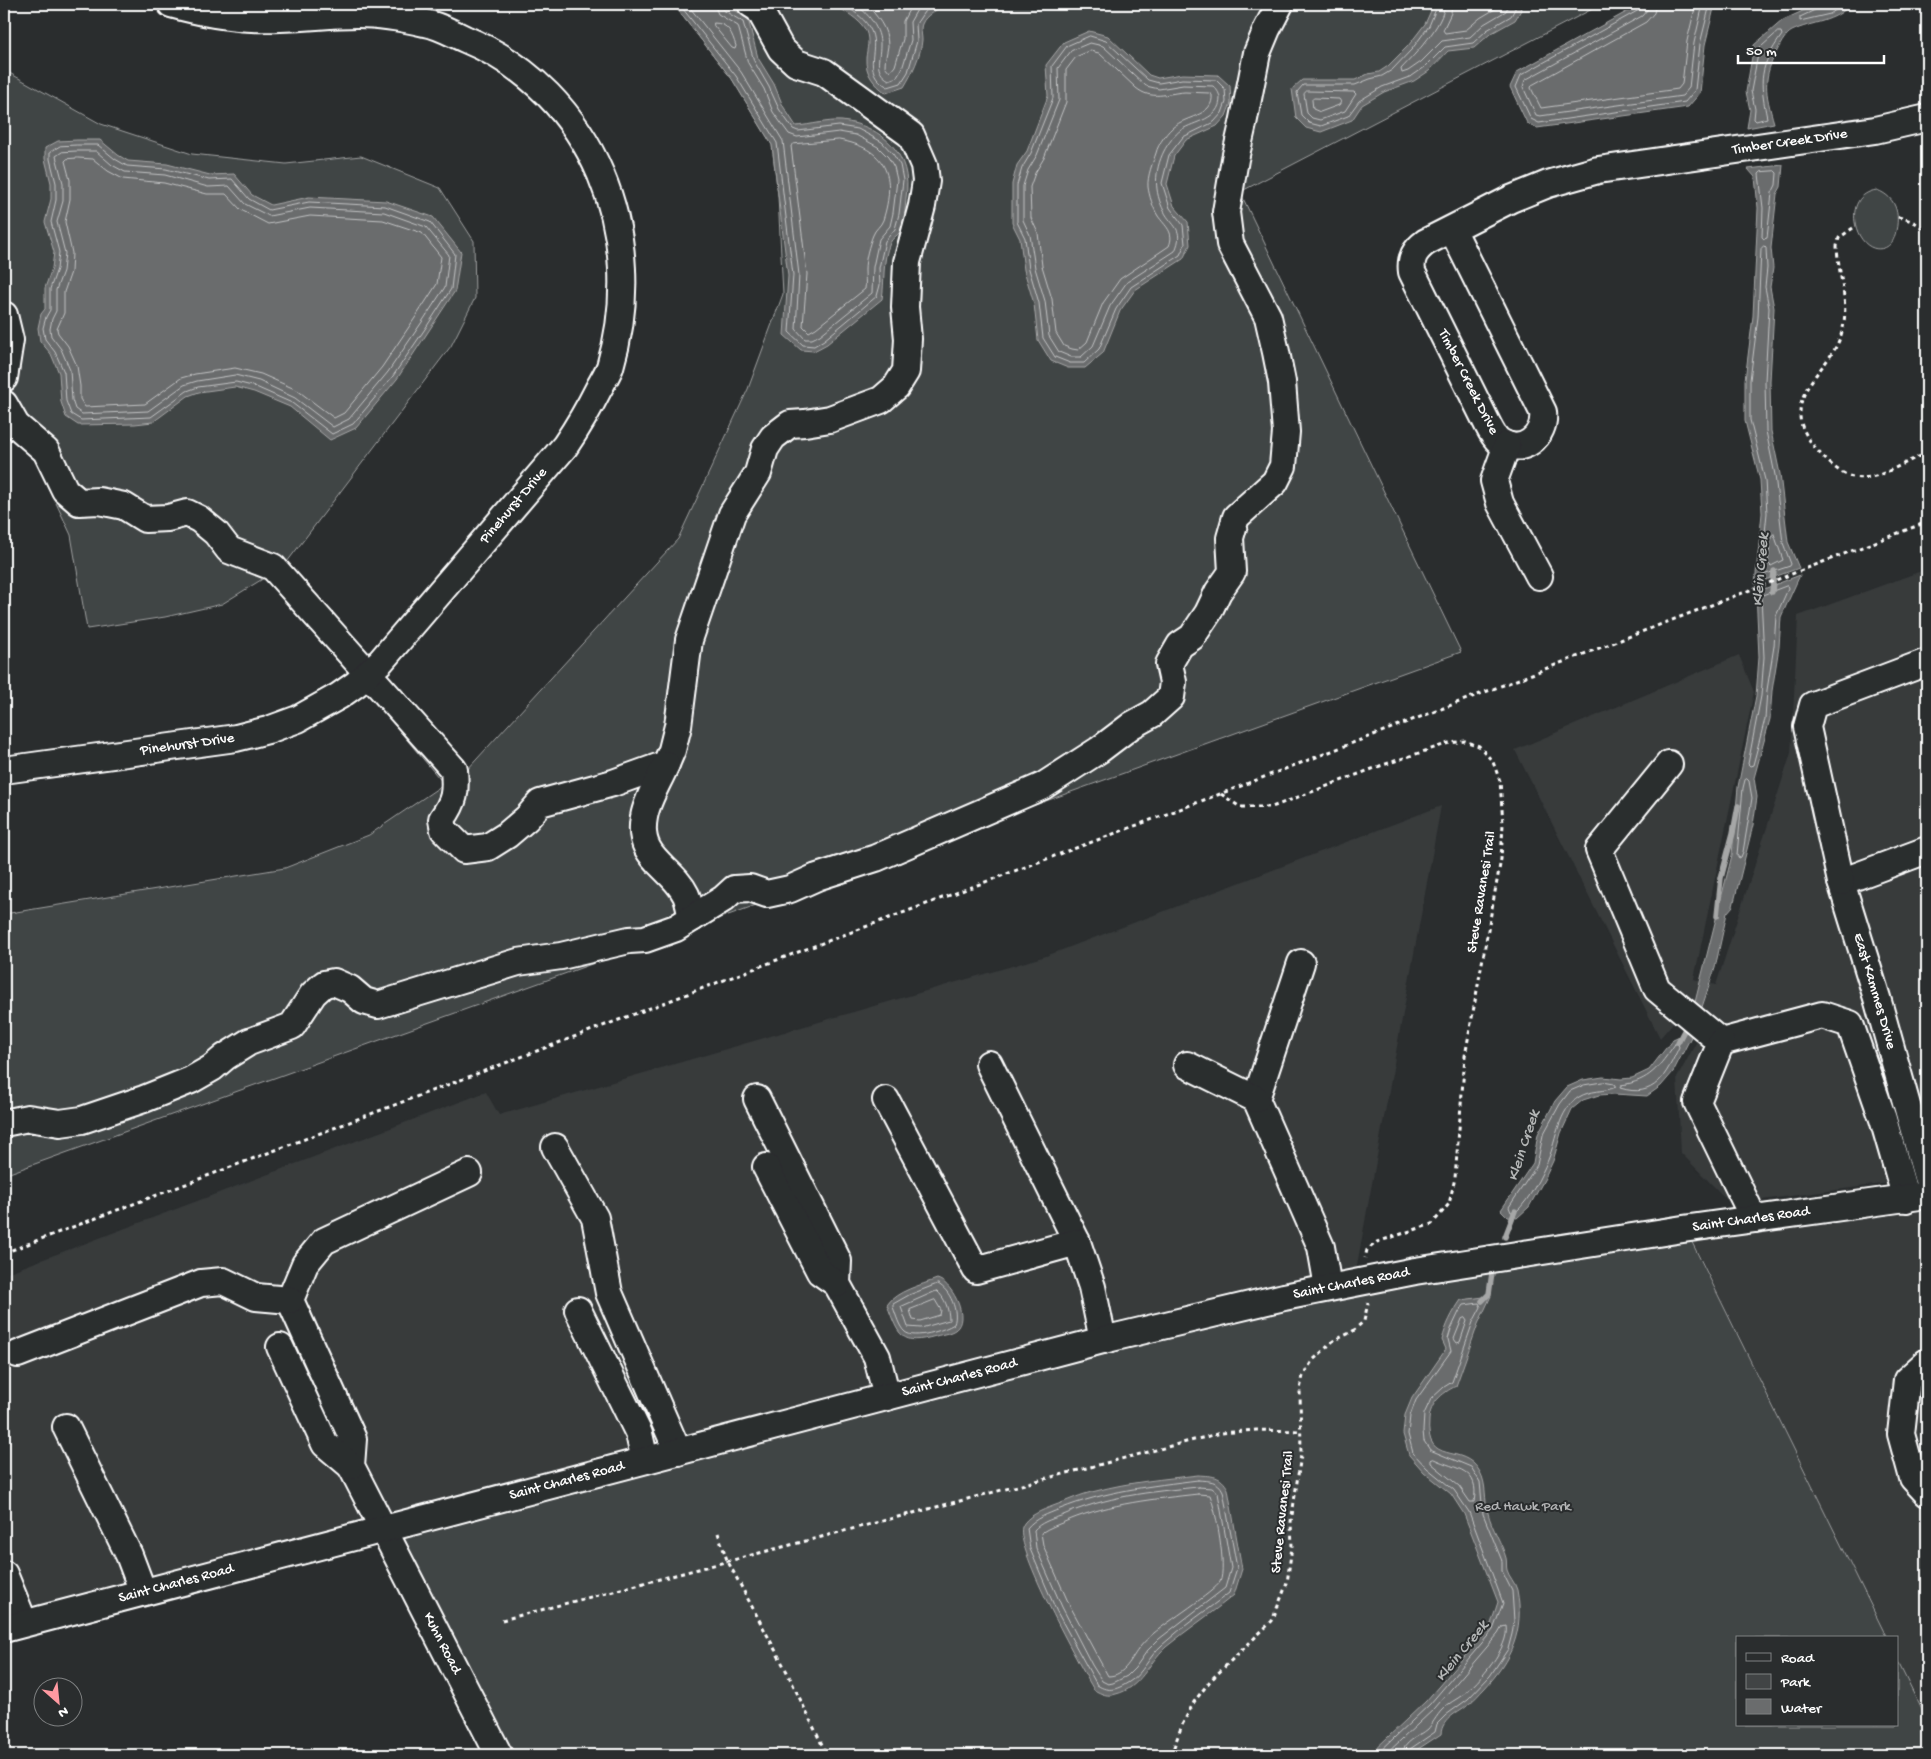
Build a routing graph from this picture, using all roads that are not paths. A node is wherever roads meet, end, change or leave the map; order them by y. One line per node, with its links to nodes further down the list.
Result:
1 (171, 4): 4 (street, Pinehurst Drive)
2 (751, 4): 14 (street)
3 (1280, 4): 19 (street)
4 (429, 13): 13 (street, Pinehurst Drive)
5 (1927, 118): 6 (street, Timber Creek Drive)
6 (1452, 229): 10 (street, Timber Creek Drive); 10 (street, Timber Creek Drive)
7 (4, 315): 8 (street)
8 (4, 378)
9 (4, 404): 13 (street)
10 (1507, 445): 11 (street)
11 (1539, 576)
12 (1927, 662): 18 (street, East Kammes Drive)
13 (368, 672): 14 (street); 16 (street, Pinehurst Drive)
14 (666, 764): 19 (street)
15 (1669, 764): 21 (street)
16 (4, 770)
17 (1922, 852): 18 (street)
18 (1841, 882): 31 (street, East Kammes Drive)
19 (692, 918): 27 (street)
20 (1301, 963): 24 (street)
21 (1721, 1042): 32 (street); 33 (street)
22 (989, 1064): 34 (street)
23 (1187, 1065): 24 (street)
24 (1256, 1098): 36 (street)
25 (757, 1099): 35 (street)
26 (886, 1100): 34 (street)
27 (4, 1123)
28 (555, 1147): 45 (street)
29 (766, 1167): 35 (street)
30 (469, 1173): 37 (street)
31 (1927, 1177)
32 (1917, 1197): 33 (street, Saint Charles Road)
33 (1754, 1220): 36 (street, Saint Charles Road)
34 (1077, 1242): 39 (street)
35 (837, 1284): 43 (street)
36 (1328, 1288): 39 (street, Saint Charles Road)
37 (290, 1300): 41 (street); 47 (street)
38 (578, 1310): 46 (street)
39 (1103, 1340): 43 (street, Saint Charles Road)
40 (280, 1347): 47 (street)
41 (18, 1354)
42 (1927, 1362): 48 (street)
43 (887, 1397): 45 (street, Saint Charles Road)
44 (66, 1427): 51 (street)
45 (678, 1452): 46 (street, Saint Charles Road)
46 (645, 1460): 49 (street, Saint Charles Road)
47 (351, 1466): 49 (street, Kuhn Road)
48 (1927, 1493)
49 (384, 1530): 51 (street, Saint Charles Road); 53 (street, Kuhn Road)
50 (4, 1574): 52 (street)
51 (143, 1592): 52 (street, Saint Charles Road)
52 (14, 1626)
53 (499, 1755)

